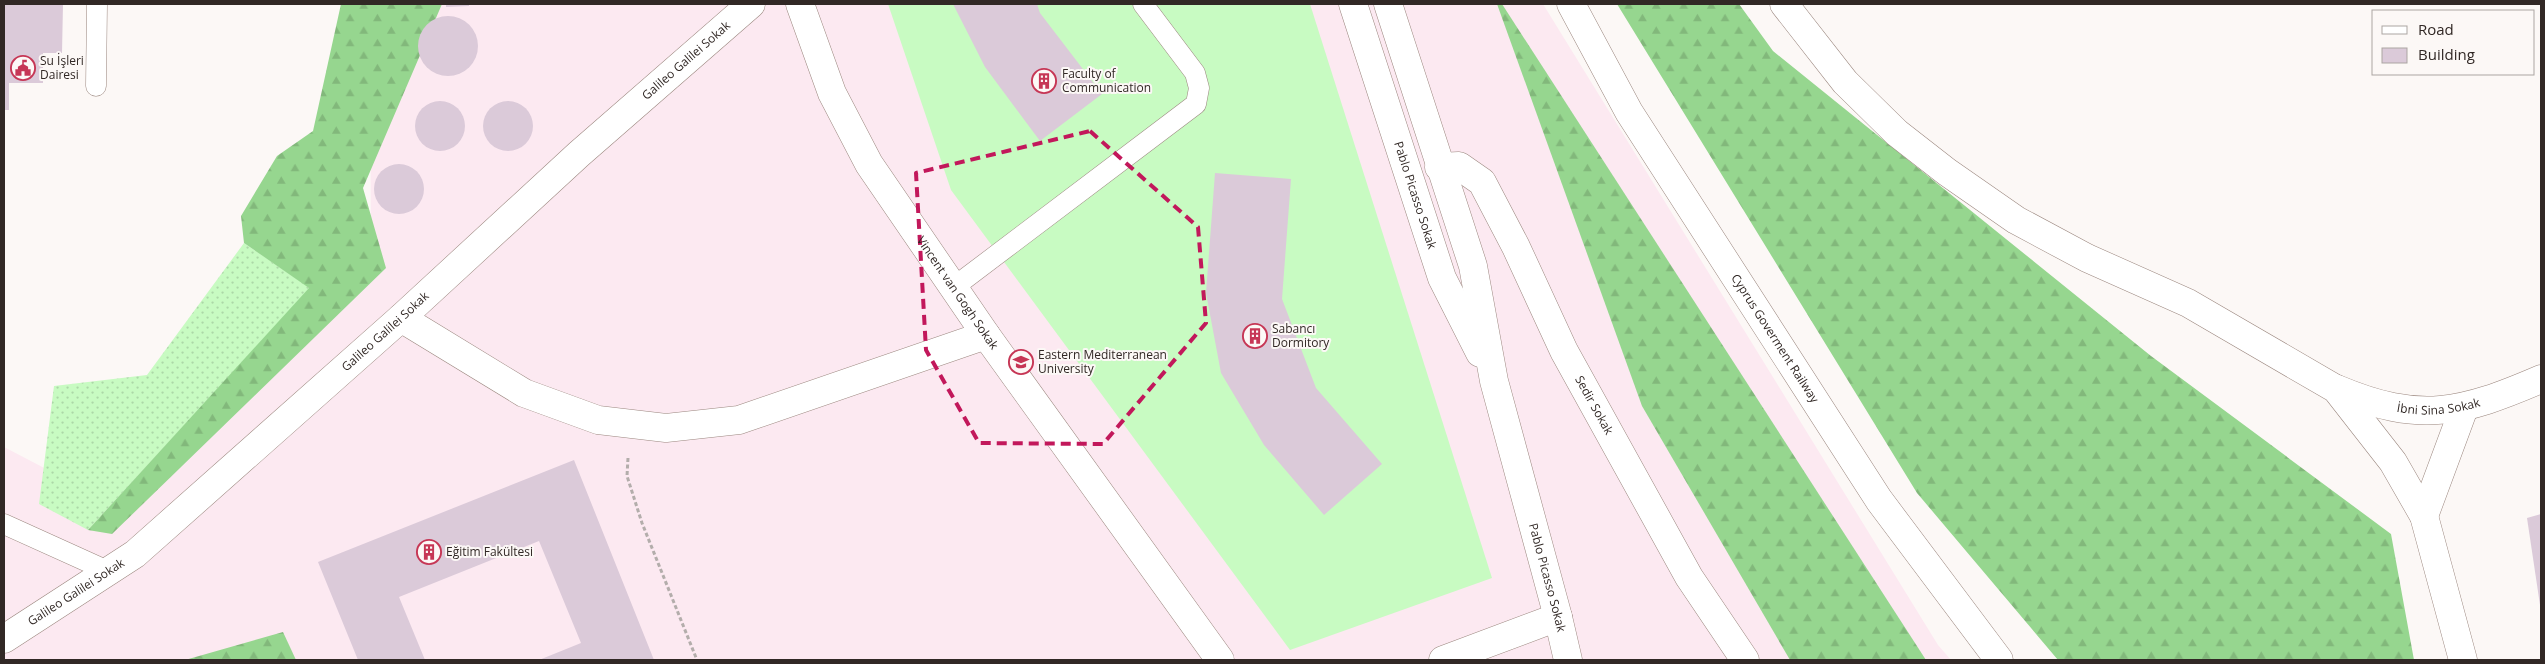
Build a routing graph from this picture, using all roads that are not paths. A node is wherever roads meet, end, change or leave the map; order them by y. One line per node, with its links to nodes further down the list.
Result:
1 (97, 4): 9 (lane)
2 (751, 4): 12 (street, Galileo Galilei Sokak)
3 (800, 4): 11 (street, Vincent van Gogh Sokak)
4 (1143, 4): 11 (lane)
5 (1353, 4): 15 (street, Pablo Picasso Sokak)
6 (1388, 4): 10 (street, Pablo Picasso Sokak)
7 (1571, 4): 27 (street, Cyprus Goverment Railway)
8 (1784, 4): 16 (street)
9 (96, 86)
10 (1439, 167): 15 (street, Pablo Picasso Sokak); 26 (street, Sedir Sokak)
11 (954, 286): 13 (street, Vincent van Gogh Sokak)
12 (401, 318): 13 (street); 20 (street, Galileo Galilei Sokak)
13 (986, 334): 23 (street, Vincent van Gogh Sokak)
14 (2541, 379): 17 (street, İbni Sina Sokak)
15 (1494, 381): 21 (street, Pablo Picasso Sokak)
16 (2336, 389): 17 (street, İbni Sina Sokak); 18 (street)
17 (2464, 408): 18 (street)
18 (2424, 516): 28 (street)
19 (4, 524): 20 (lane)
20 (110, 572): 22 (street, Galileo Galilei Sokak)
21 (1558, 617): 24 (street); 25 (street, Pablo Picasso Sokak)
22 (4, 639)
23 (1220, 660)
24 (1443, 660)
25 (1568, 660)
26 (1745, 660)
27 (1999, 660)
28 (2463, 660)

